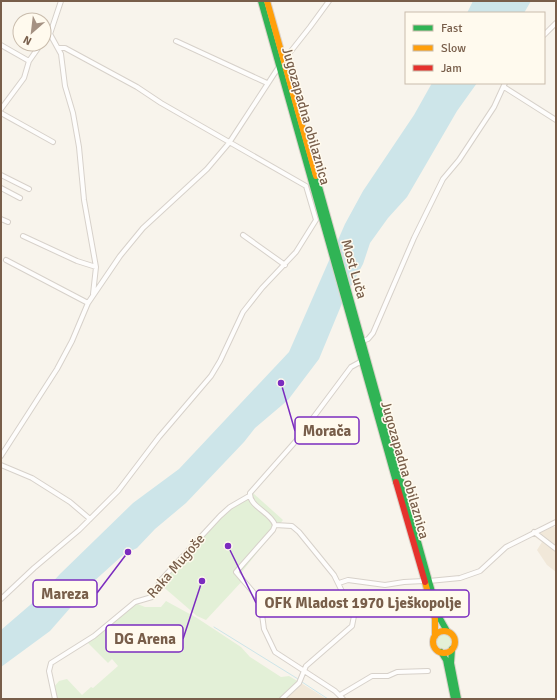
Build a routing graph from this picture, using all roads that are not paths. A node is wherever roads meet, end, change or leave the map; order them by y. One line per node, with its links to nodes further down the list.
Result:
1 (61, 1): 6 (street)
2 (261, 1): 14 (main road, Jugozapadna obilaznica)
3 (266, 1): 14 (main road, Jugozapadna obilaznica)
4 (329, 1): 14 (street)
5 (556, 23): 7 (street)
6 (52, 30)
7 (545, 34)
8 (52, 39): 11 (street)
9 (176, 41): 15 (street)
10 (1, 45): 13 (street)
11 (58, 48): 21 (street); 33 (street)
12 (35, 52): 13 (street)
13 (29, 61): 17 (street)
14 (281, 63): 15 (street); 30 (main road, Jugozapadna obilaznica)
15 (267, 83): 21 (street)
16 (504, 85): 19 (street); 37 (street)
17 (1, 109)
18 (1, 114): 20 (street)
19 (556, 120)
20 (53, 142)
21 (229, 143): 32 (street); 34 (street)
22 (1, 175): 24 (street)
23 (1, 188): 25 (street)
24 (29, 189)
25 (20, 198)
26 (1, 219): 27 (street)
27 (8, 222)
28 (243, 235): 32 (street)
29 (23, 236): 33 (street)
30 (330, 236): 36 (main road, Most Luča)
31 (6, 260): 35 (street)
32 (285, 265): 42 (street)
33 (96, 267): 34 (street)
34 (93, 295): 35 (street)
35 (88, 303): 39 (street)
36 (351, 311): 37 (main road, Jugozapadna obilaznica); 38 (main road, Jugozapadna obilaznica)
37 (362, 341): 47 (main road, Jugozapadna obilaznica)
38 (362, 361): 41 (street); 47 (main road, Jugozapadna obilaznica)
39 (1, 456)
40 (1, 465): 42 (street)
41 (249, 496): 44 (street); 57 (street, Raka Mugoše)
42 (90, 519): 49 (street)
43 (556, 522): 45 (street)
44 (275, 525): 48 (street); 55 (street)
45 (534, 532): 46 (street); 47 (street)
46 (556, 549)
47 (427, 581): 48 (street); 50 (main road, Jugozapadna obilaznica); 51 (main road, Jugozapadna obilaznica)
48 (339, 583): 55 (street)
49 (1, 600)
50 (448, 631): 51 (main road); 52 (main road)
51 (434, 636): 53 (main road)
52 (452, 649): 53 (main road); 60 (main road)
53 (441, 652): 59 (main road)
54 (428, 671): 56 (street)
55 (304, 672): 56 (street); 58 (street)
56 (341, 697)
57 (55, 699)
58 (282, 699)
59 (454, 699)
60 (458, 699)

